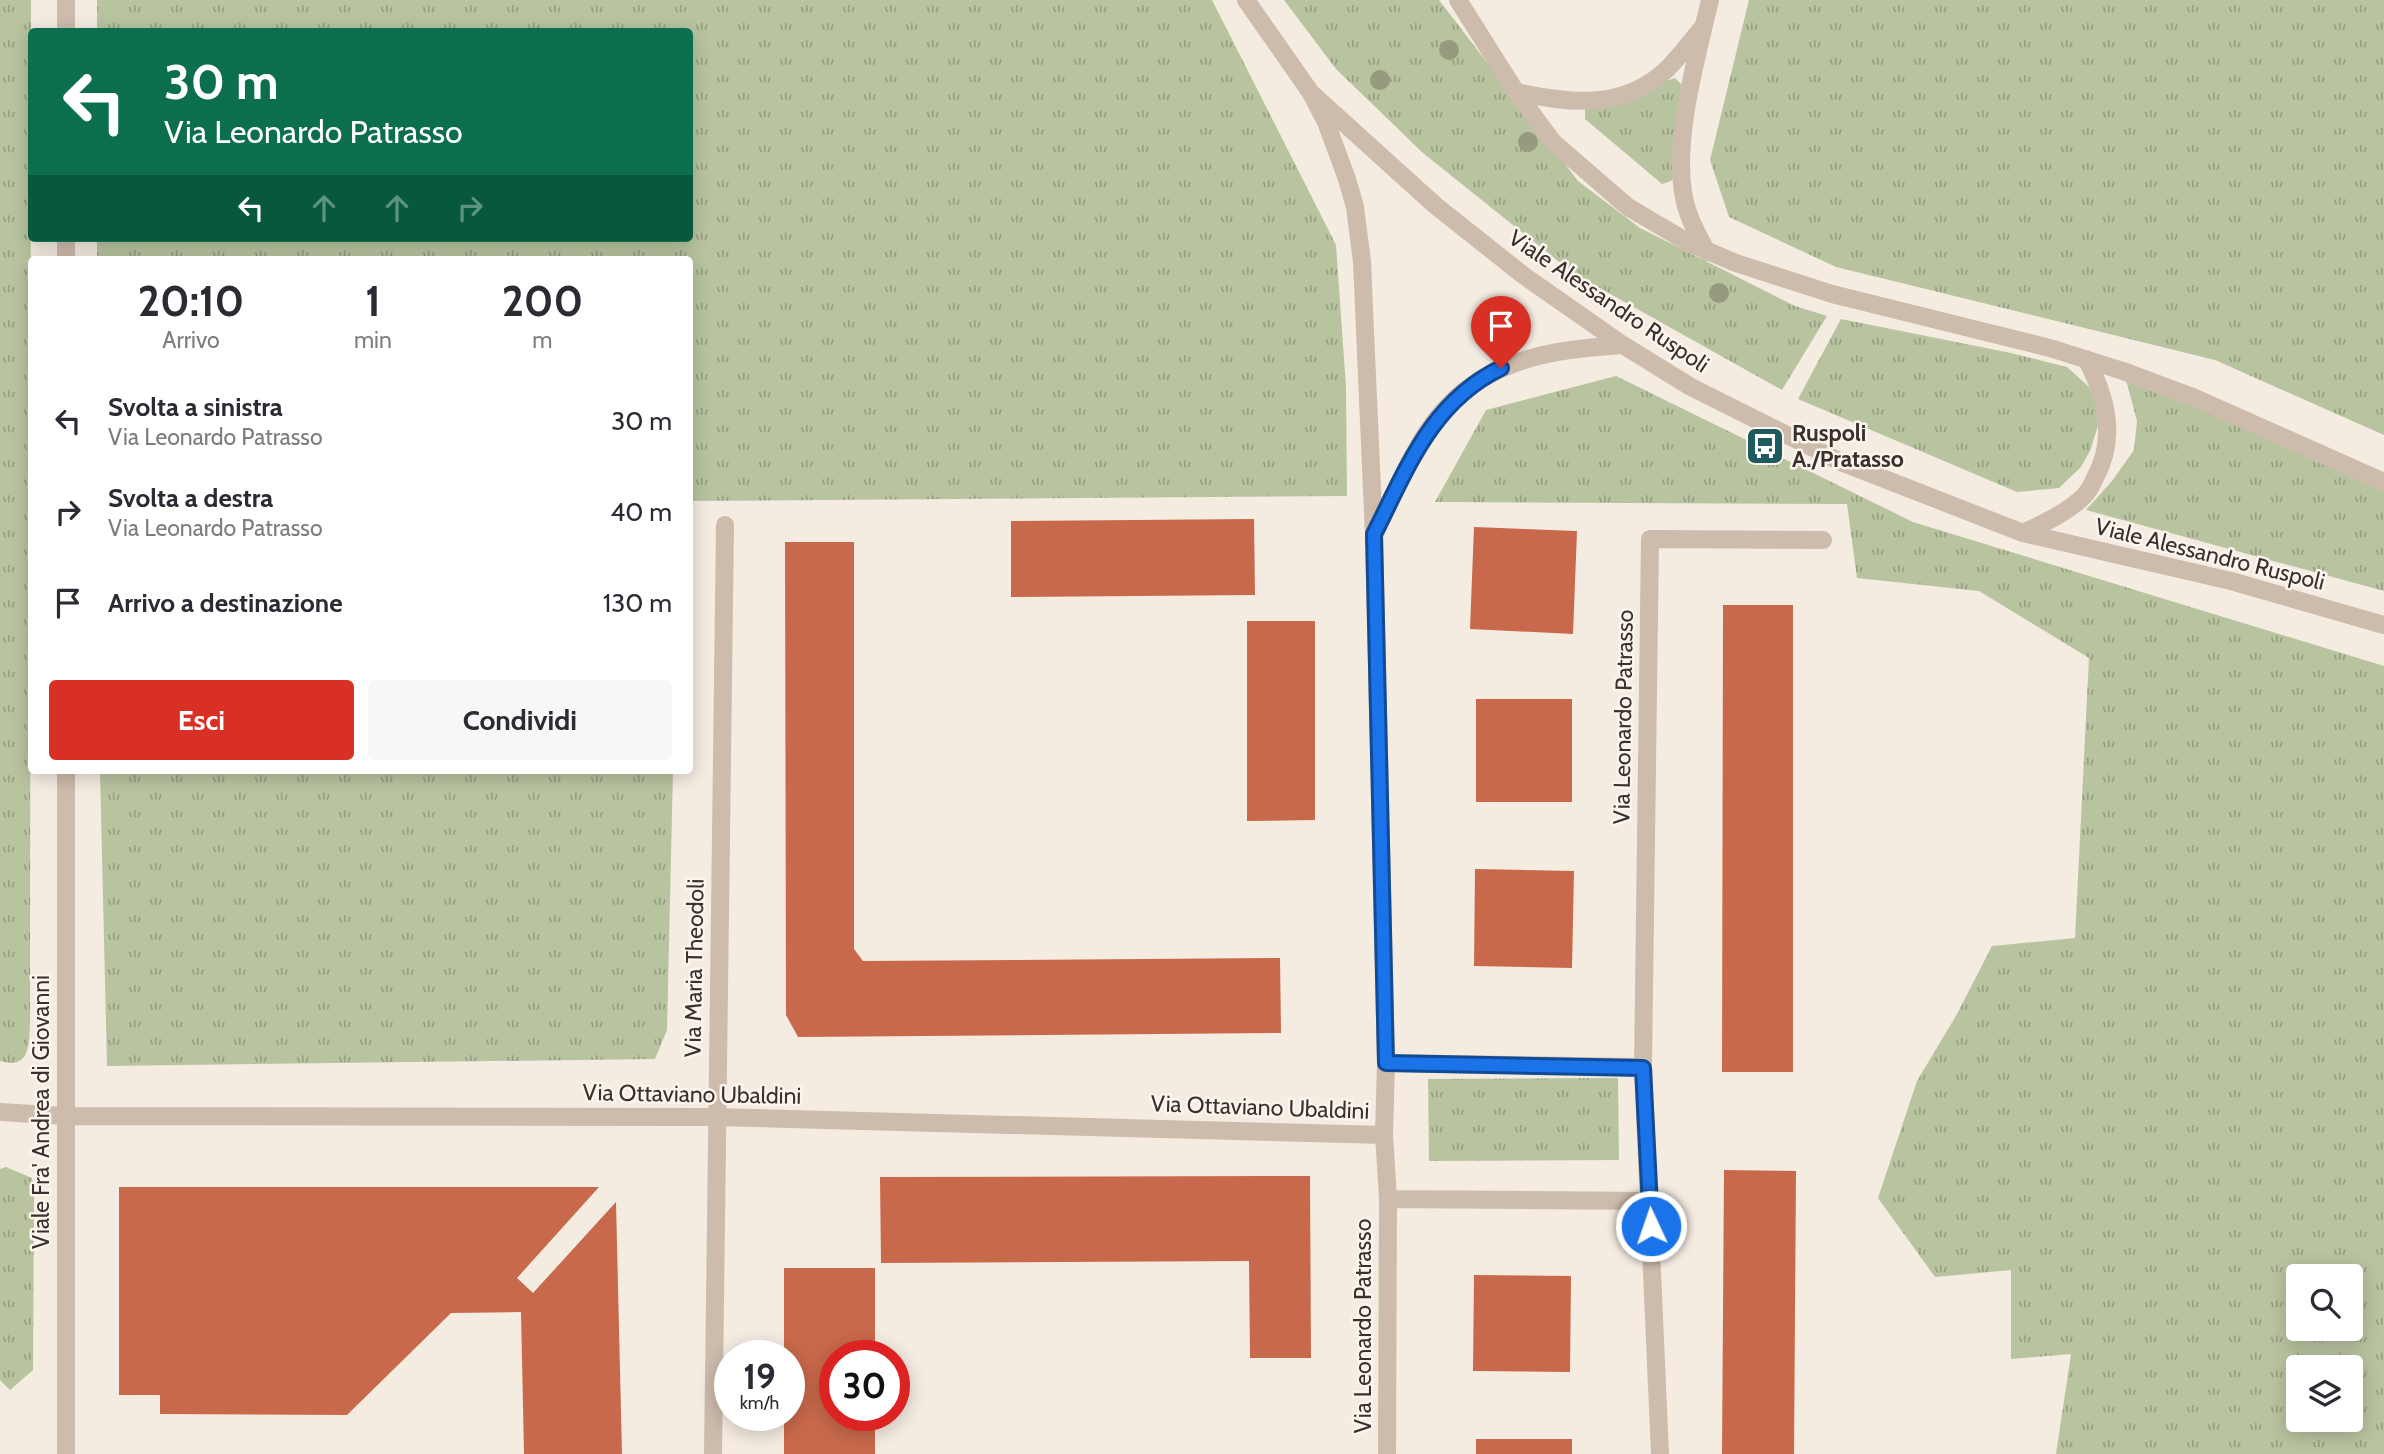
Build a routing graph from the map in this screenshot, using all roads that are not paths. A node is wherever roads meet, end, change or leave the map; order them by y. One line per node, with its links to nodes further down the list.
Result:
1 (66, 0): 6 (street)
2 (1246, 0): 8 (street, Viale Alessandro Ruspoli)
3 (1458, 0): 7 (street)
4 (1710, 0): 5 (street)
5 (1704, 26): 7 (street); 9 (street)
6 (66, 28)
7 (1516, 92): 9 (street)
8 (1311, 93): 10 (street, Viale Alessandro Ruspoli); 15 (street, Via Leonardo Patrasso)
9 (1707, 252): 11 (street)
10 (1623, 345): 14 (street, Viale Alessandro Ruspoli); 15 (street, Via Leonardo Patrasso)
11 (2086, 359): 12 (street); 14 (street, Viale Alessandro Ruspoli)
12 (2384, 482)
13 (725, 526): 23 (street, Via Maria Theodoli)
14 (2022, 533): 17 (street, Viale Alessandro Ruspoli)
15 (1374, 534): 19 (street, Via Leonardo Patrasso)
16 (1823, 540): 20 (street, Via Leonardo Patrasso)
17 (2384, 625)
18 (66, 774): 22 (street, Viale Fra' Andrea di Giovanni)
19 (1386, 1063): 20 (street); 24 (street, Via Leonardo Patrasso)
20 (1643, 1068): 26 (street, Via Leonardo Patrasso)
21 (0, 1112): 22 (street, Via Ottaviano Ubaldini)
22 (66, 1116): 23 (street, Via Ottaviano Ubaldini); 27 (street, Viale Fra' Andrea di Giovanni)
23 (716, 1117): 24 (street, Via Ottaviano Ubaldini); 28 (street, Via Maria Theodoli)
24 (1384, 1135): 25 (street, Via Leonardo Patrasso)
25 (1388, 1199): 26 (street, Via Leonardo Patrasso); 29 (street, Via Leonardo Patrasso)
26 (1650, 1200): 30 (street, Via Leonardo Patrasso)
27 (66, 1454)
28 (713, 1454)
29 (1387, 1454)
30 (1660, 1454)

